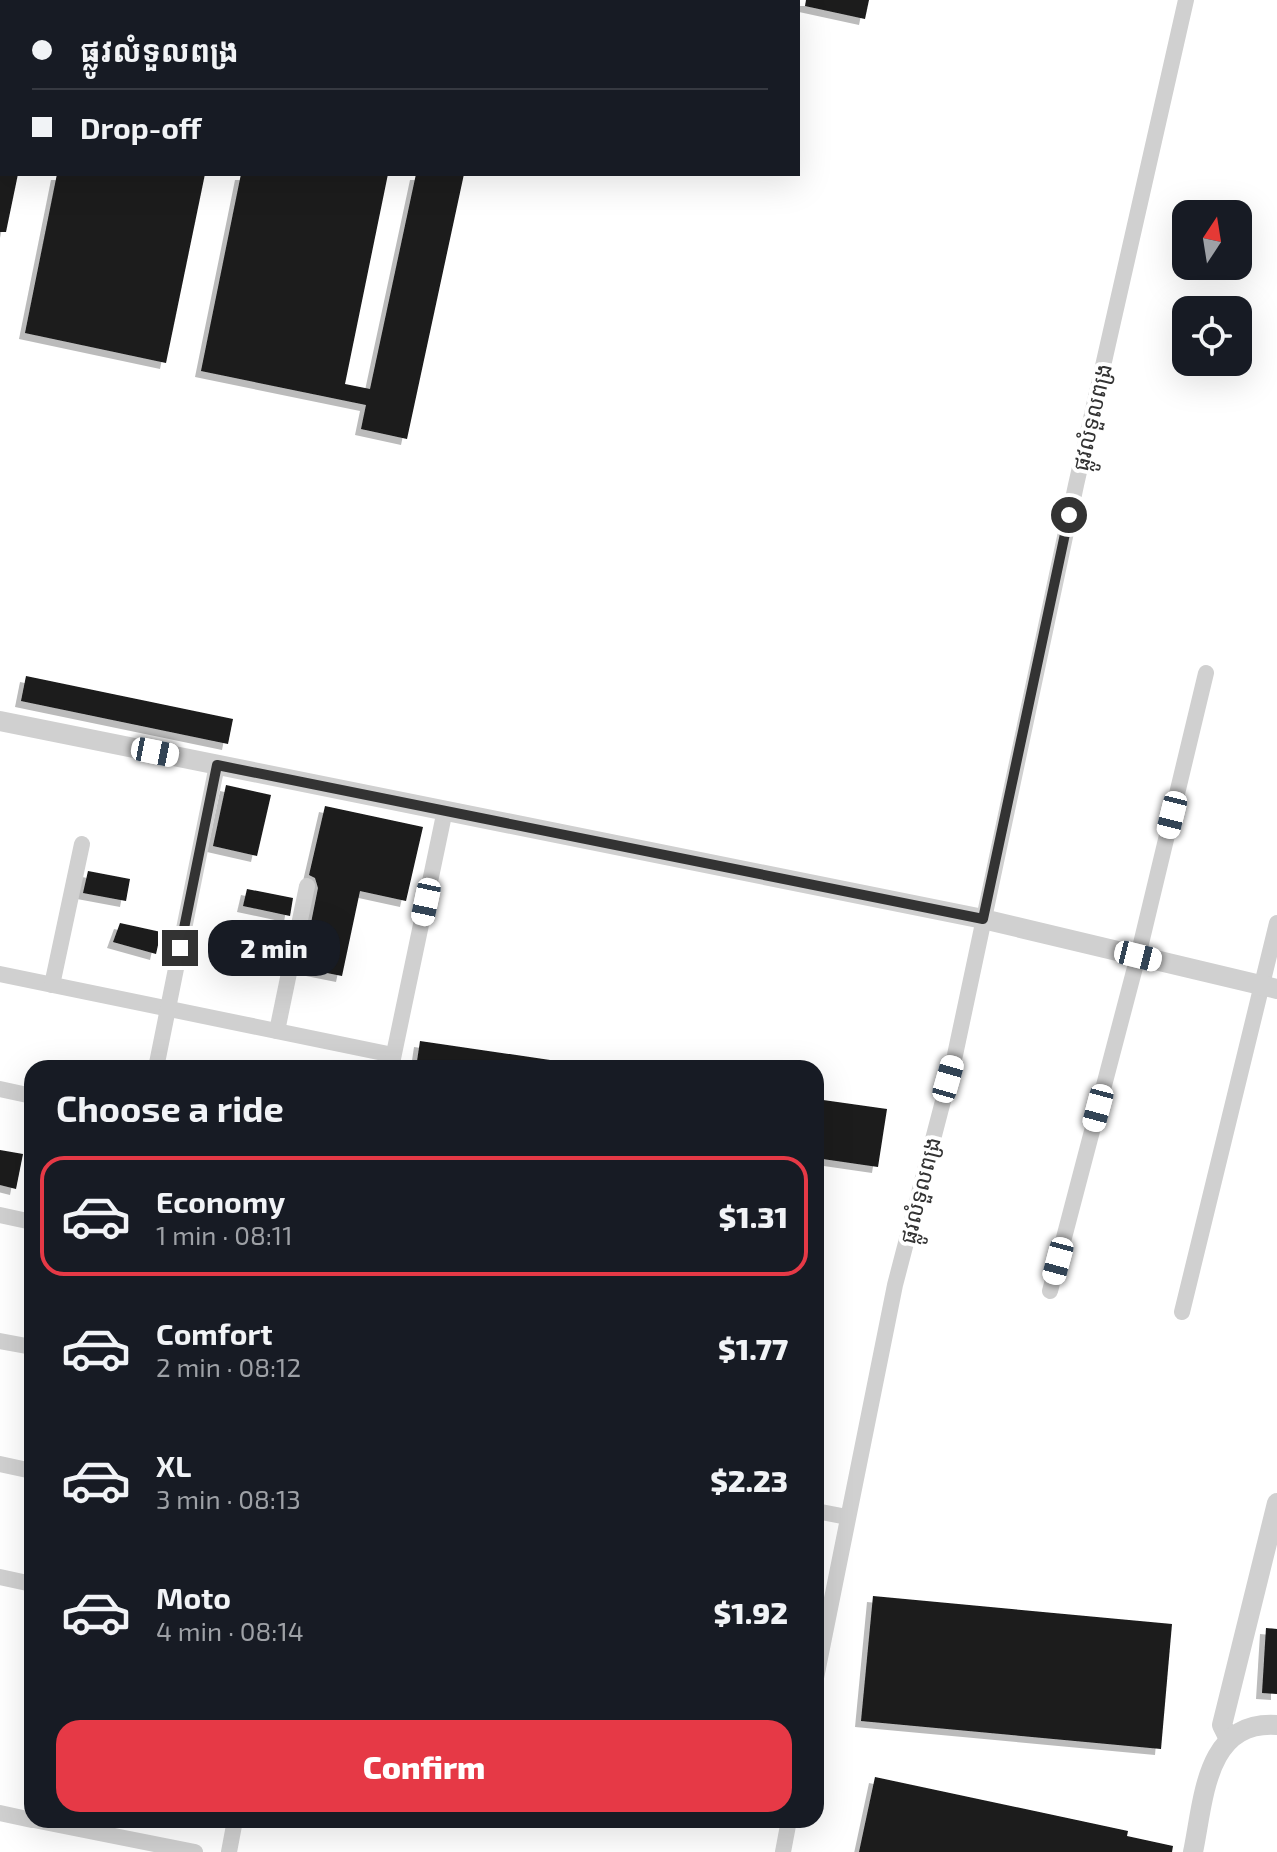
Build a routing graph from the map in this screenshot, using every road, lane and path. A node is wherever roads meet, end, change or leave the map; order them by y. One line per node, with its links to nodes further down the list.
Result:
1 (1186, 0): 8 (street, ផ្លូវលំទួលពង្រ)
2 (1206, 673): 10 (street)
3 (0, 721): 4 (street)
4 (217, 765): 5 (street); 14 (street)
5 (445, 810): 8 (street); 18 (street)
6 (82, 844): 12 (street)
7 (307, 886): 15 (street)
8 (983, 919): 10 (street); 31 (street, ផ្លូវលំទួលពង្រ)
9 (1277, 923): 13 (street)
10 (1138, 956): 13 (street); 23 (street)
11 (0, 974): 12 (street)
12 (52, 985): 14 (street)
13 (1269, 987): 24 (street)
14 (168, 1008): 15 (street); 16 (street)
15 (277, 1031): 17 (street)
16 (158, 1060)
17 (388, 1060)
18 (392, 1060)
19 (0, 1089): 20 (street)
20 (24, 1094)
21 (0, 1215): 22 (street)
22 (24, 1220)
23 (1050, 1291)
24 (1182, 1312)
25 (0, 1341): 26 (street)
26 (24, 1346)
27 (0, 1464): 28 (street)
28 (24, 1469)
29 (1276, 1512): 36 (street)
30 (824, 1513): 31 (street)
31 (847, 1517): 34 (street, ផ្លូវលំទួលពង្រ)
32 (0, 1577): 33 (street)
33 (24, 1582)
34 (824, 1636)
35 (1277, 1725): 36 (street)
36 (1229, 1739): 45 (street)
37 (0, 1813): 38 (street)
38 (24, 1818)
39 (74, 1828): 42 (street)
40 (234, 1828): 43 (street)
41 (788, 1828): 44 (street)
42 (195, 1852)
43 (229, 1852)
44 (783, 1852)
45 (1193, 1852)

